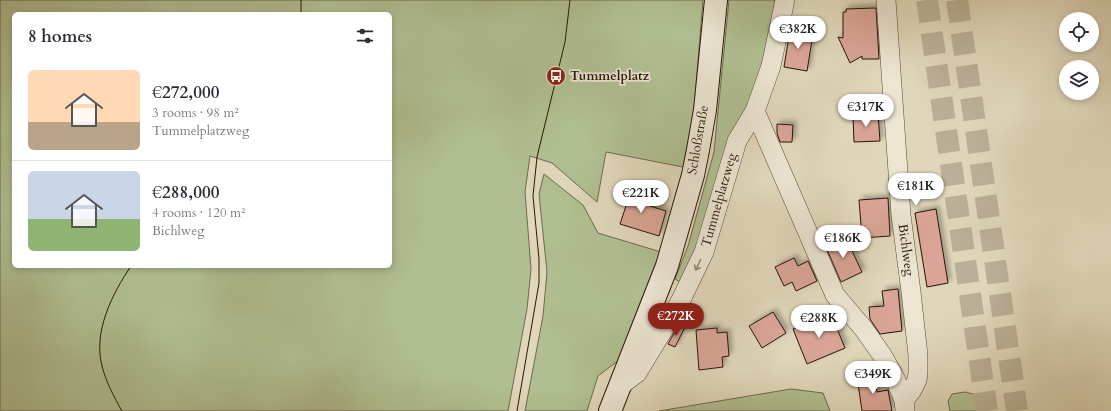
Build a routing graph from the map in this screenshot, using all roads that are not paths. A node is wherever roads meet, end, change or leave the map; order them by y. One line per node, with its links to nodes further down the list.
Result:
1 (716, 0): 5 (main road, Schloßstraße)
2 (785, 0): 4 (street, Tummelplatzweg)
3 (886, 0): 6 (street, Bichlweg)
4 (755, 111): 5 (street, Tummelplatzweg, one-way to 5); 6 (street, Bichlweg)
5 (621, 385): 7 (main road, Schloßstraße)
6 (905, 406)
7 (610, 411)

